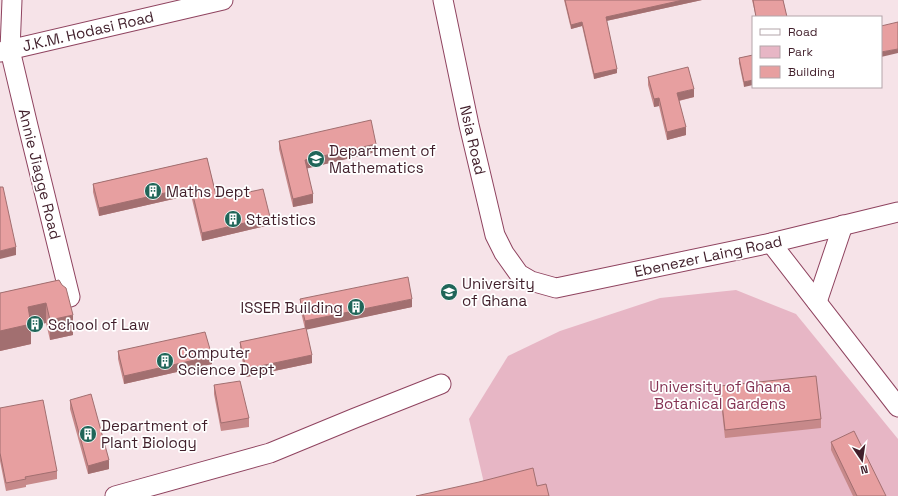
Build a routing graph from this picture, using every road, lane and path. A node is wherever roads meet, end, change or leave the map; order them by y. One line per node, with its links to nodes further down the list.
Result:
1 (12, 0): 4 (street, Annie Jiagge Road)
2 (223, 0): 4 (street, J.K.M. Hodasi Road)
3 (443, 0): 8 (street, Nsia Road)
4 (5, 51): 9 (street, Annie Jiagge Road)
5 (898, 212): 6 (street, Ebenezer Laing Road)
6 (843, 225): 7 (street, Ebenezer Laing Road); 10 (street)
7 (771, 244): 8 (street, Ebenezer Laing Road); 10 (street)
8 (519, 274)
9 (70, 297)
10 (817, 302): 12 (street)
11 (441, 384): 13 (street)
12 (898, 407)
13 (115, 496)

